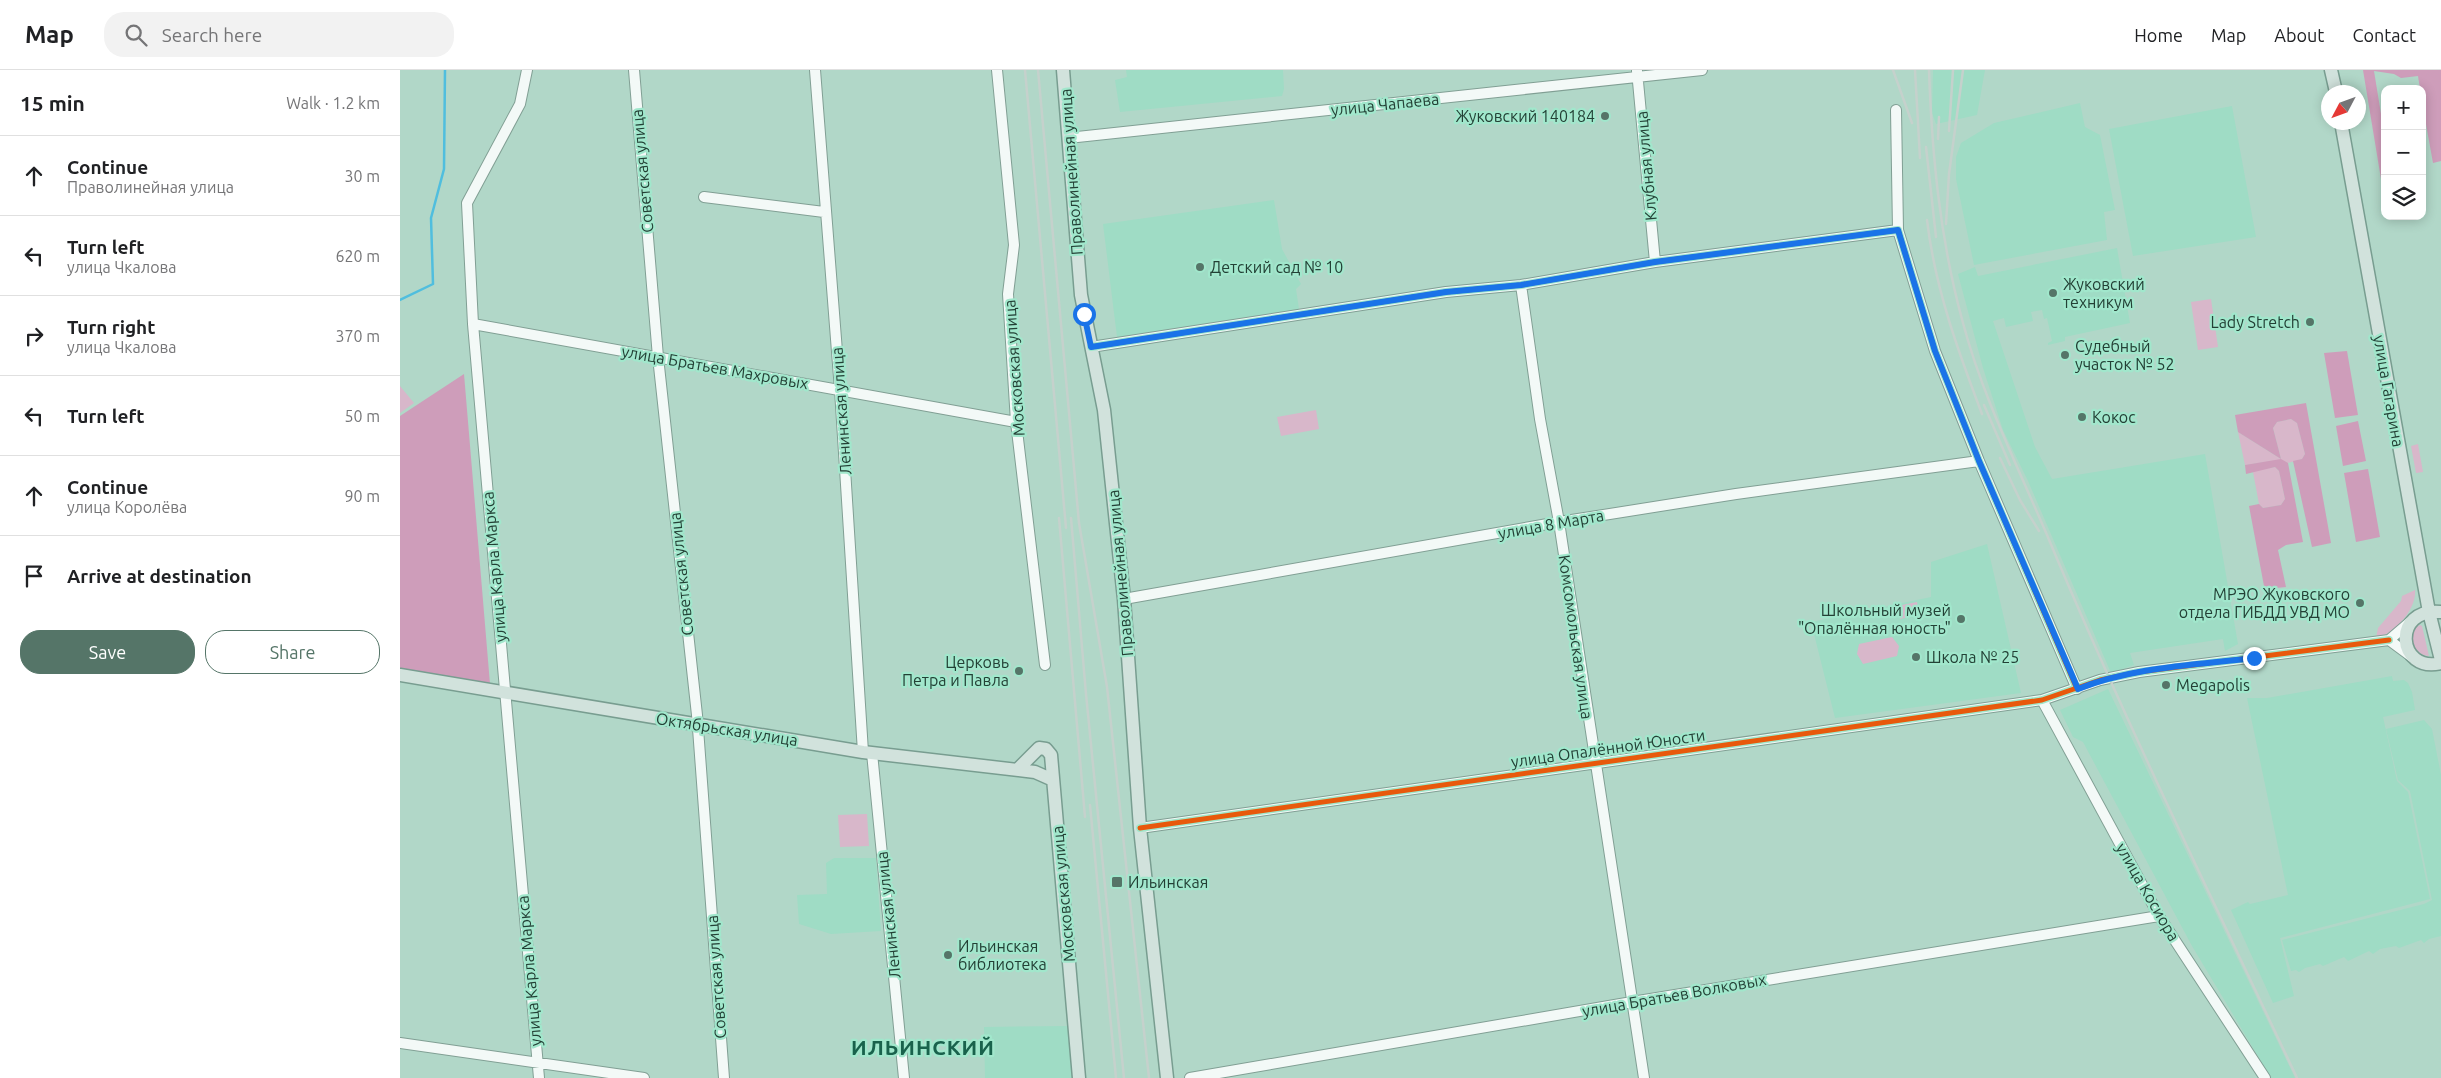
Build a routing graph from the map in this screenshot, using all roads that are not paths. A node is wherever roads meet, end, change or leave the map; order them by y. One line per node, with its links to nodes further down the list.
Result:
1 (527, 70): 18 (street, улица Карла Маркса)
2 (634, 70): 20 (street, Советская улица)
3 (815, 70): 14 (street, Ленинская улица)
4 (997, 70): 22 (street, Московская улица)
5 (1063, 70): 12 (main road, Праволинейная улица)
6 (1702, 70): 8 (street, улица Чапаева)
7 (2332, 70): 9 (main road)
8 (1637, 74): 12 (street, улица Чапаева); 16 (street, Клубная улица)
9 (2335, 85)
10 (1896, 110): 15 (street)
11 (2343, 130): 26 (main road, улица Гагарина)
12 (1068, 138): 19 (main road, Праволинейная улица)
13 (704, 198): 14 (street)
14 (824, 212): 21 (street, Ленинская улица)
15 (1898, 230): 16 (street); 23 (street)
16 (1655, 262): 17 (street)
17 (1521, 285): 19 (street); 24 (street, Комсомольская улица)
18 (473, 324): 20 (street, улица Братьев Махровых); 34 (street, улица Карла Маркса)
19 (1091, 347): 25 (main road, Праволинейная улица)
20 (658, 357): 21 (street, улица Братьев Махровых); 36 (street, Советская улица)
21 (840, 390): 22 (street, улица Братьев Махровых); 37 (street, Ленинская улица)
22 (1016, 422): 31 (street, Московская улица)
23 (1979, 461): 24 (street, улица 8 Марта); 33 (street)
24 (1559, 522): 25 (street, улица 8 Марта); 38 (street, Комсомольская улица)
25 (1124, 599): 41 (main road, Праволинейная улица)
26 (2435, 612): 27 (main road); 30 (main road, улица Гагарина)
27 (2410, 622): 28 (street); 29 (main road)
28 (2388, 640): 29 (street); 33 (street, улица Опалённой Юности)
29 (2412, 657): 30 (main road)
30 (2441, 661)
31 (1045, 665)
32 (400, 675): 34 (main road, Октябрьская улица)
33 (2078, 689): 35 (street, улица Опалённой Юности)
34 (505, 692): 36 (main road, Октябрьская улица); 45 (street, улица Карла Маркса)
35 (2042, 700): 38 (street, улица Опалённой Юности); 42 (street, улица Косиора)
36 (697, 724): 37 (main road, Октябрьская улица); 48 (street, Советская улица)
37 (868, 752): 39 (main road, Октябрьская улица); 49 (street, Ленинская улица)
38 (1595, 762): 41 (street, улица Опалённой Юности); 43 (street, Комсомольская улица)
39 (1018, 769): 40 (main road, Октябрьская улица); 40 (main road, Московская улица)
40 (1054, 780): 50 (main road, Московская улица)
41 (1140, 828): 51 (main road, Праволинейная улица)
42 (2159, 916): 43 (street, улица Братьев Волковых); 54 (street, улица Косиора)
43 (1632, 1002): 52 (street, улица Братьев Волковых); 53 (street, Комсомольская улица)
44 (400, 1043): 45 (street)
45 (537, 1061): 46 (street, улица Карла Маркса); 47 (street)
46 (538, 1078)
47 (644, 1078)
48 (724, 1078)
49 (904, 1078)
50 (1079, 1078)
51 (1167, 1078)
52 (1190, 1078)
53 (1644, 1078)
54 (2265, 1078)

